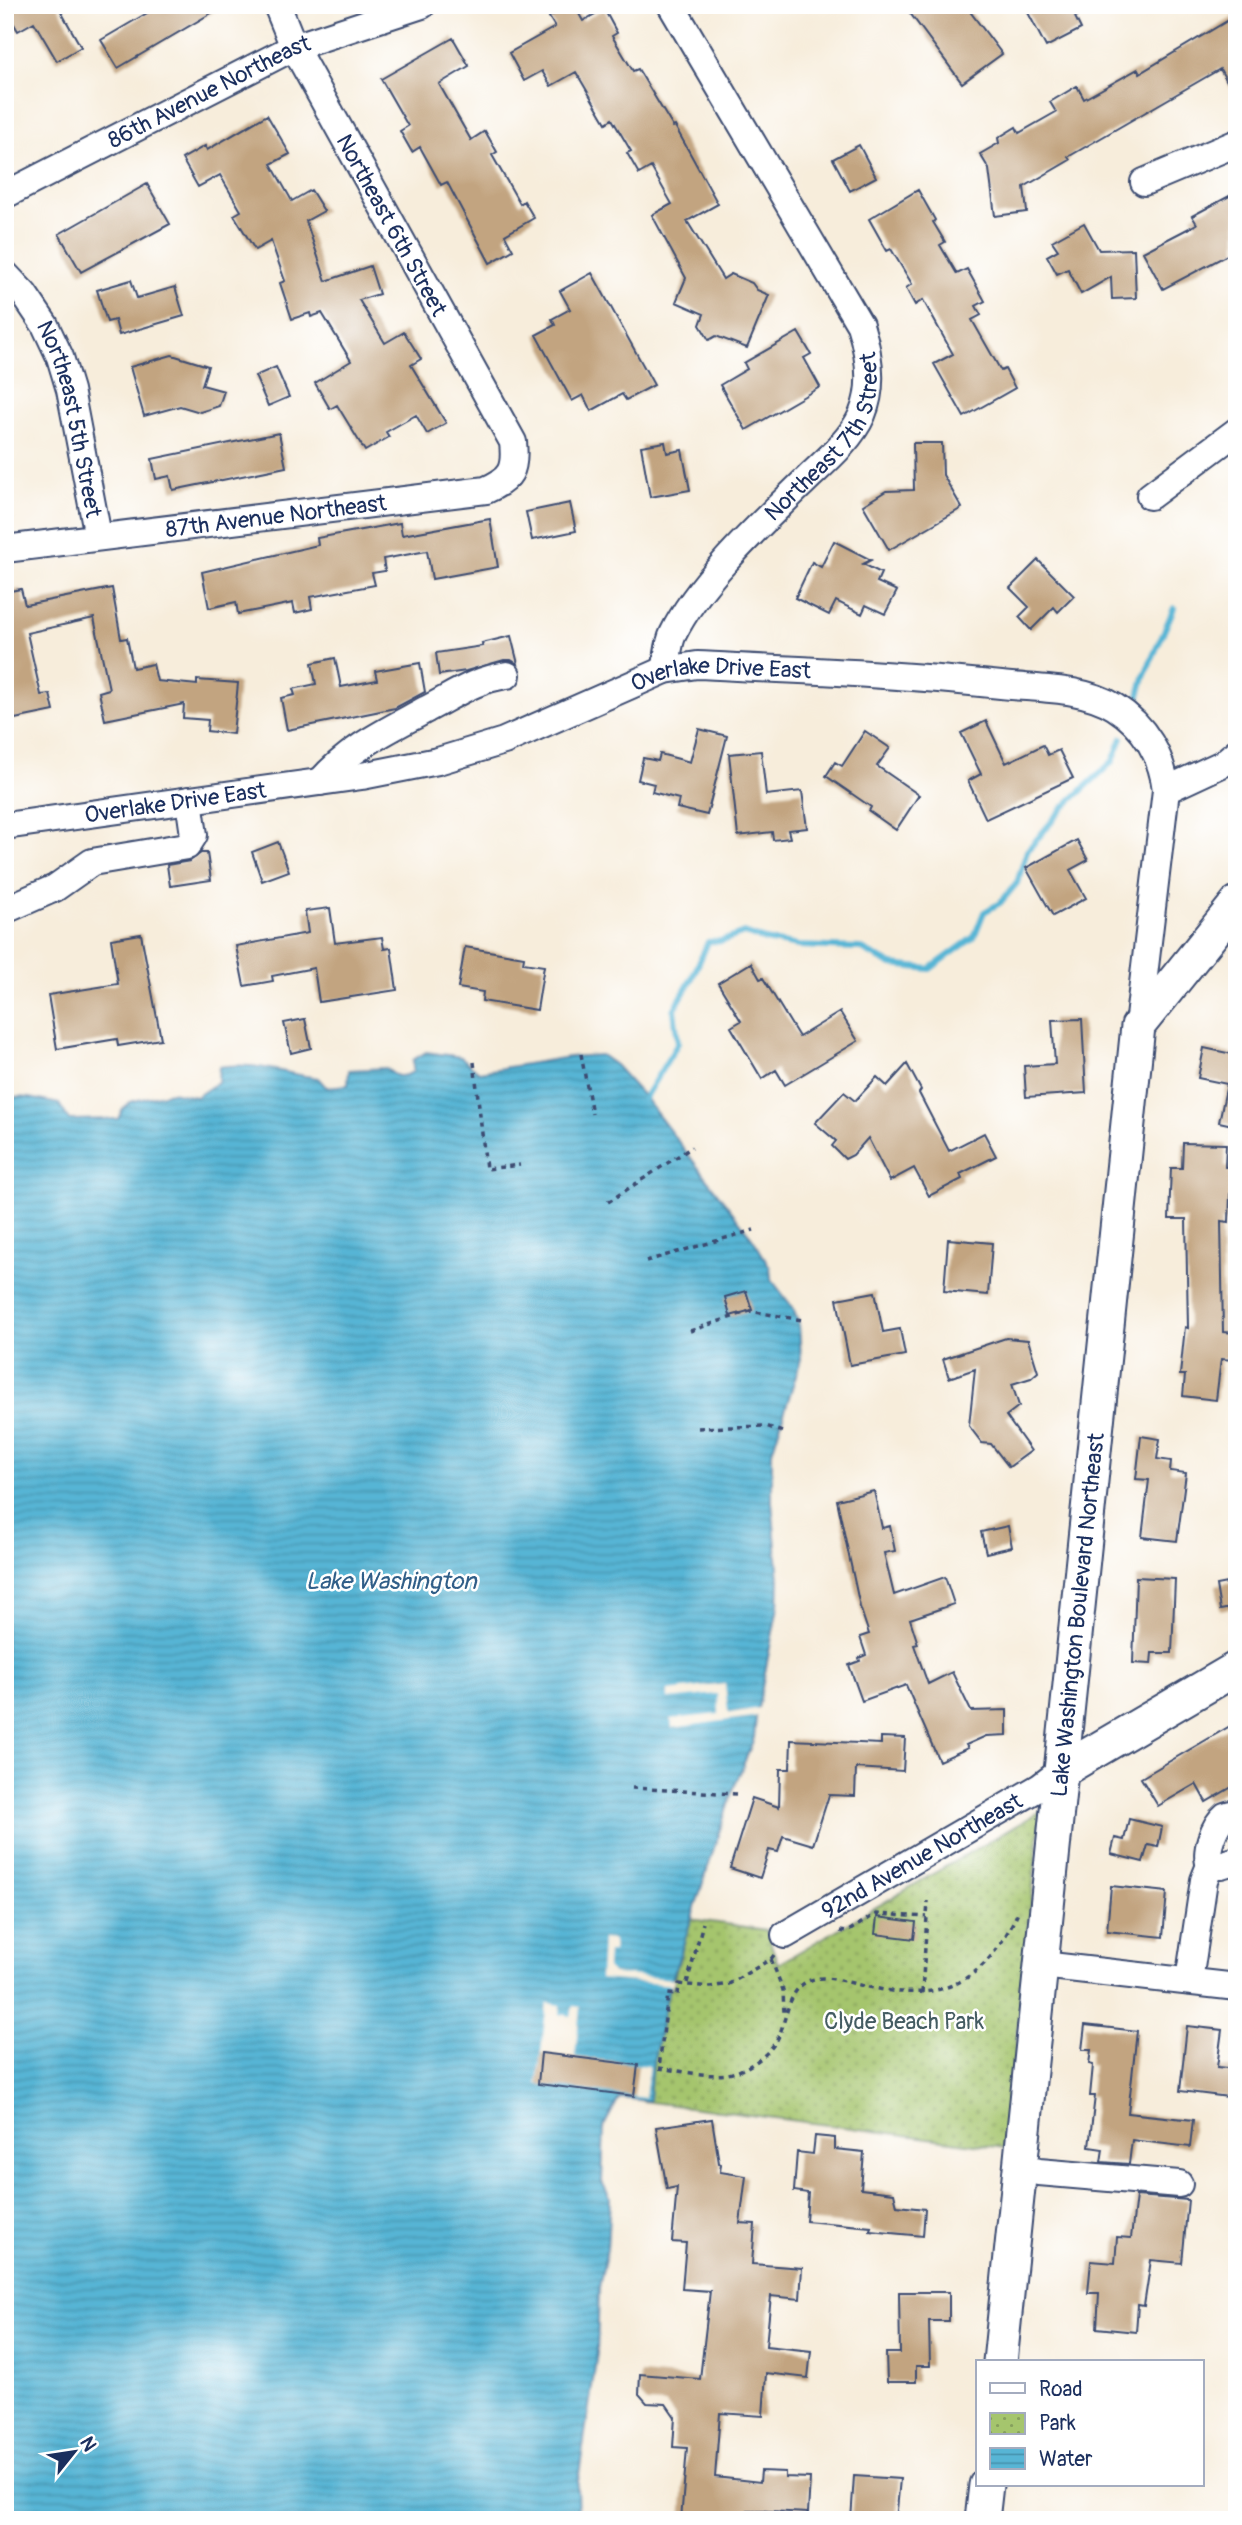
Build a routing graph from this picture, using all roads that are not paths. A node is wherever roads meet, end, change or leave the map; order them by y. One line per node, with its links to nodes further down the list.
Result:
1 (277, 5): 4 (street, Northeast 6th Street)
2 (422, 5): 4 (street, 86th Avenue Northeast)
3 (671, 5): 14 (street, Northeast 7th Street)
4 (294, 47): 7 (street, 86th Avenue Northeast); 10 (street, Northeast 6th Street)
5 (1237, 143): 6 (street)
6 (1144, 182)
7 (5, 195)
8 (5, 274): 12 (street, Northeast 5th Street)
9 (1237, 431): 11 (street)
10 (513, 442): 12 (street, 87th Avenue Northeast)
11 (1150, 496)
12 (99, 536): 13 (street, 87th Avenue Northeast)
13 (5, 549)
14 (665, 670): 17 (street, Overlake Drive East); 18 (street, Overlake Drive East)
15 (507, 675): 17 (street)
16 (1237, 752): 18 (street)
17 (320, 782): 19 (street, Overlake Drive East)
18 (1166, 790): 23 (street, Overlake Drive East)
19 (189, 800): 20 (street, Overlake Drive East); 22 (street)
20 (5, 826)
21 (1237, 903): 24 (main road)
22 (5, 910)
23 (1146, 947): 24 (street); 25 (street, Overlake Drive East)
24 (1189, 962): 25 (main road)
25 (1138, 1026): 27 (main road, Lake Washington Boulevard Northeast)
26 (1237, 1668): 27 (main road, 92nd Avenue Northeast)
27 (1061, 1771): 31 (street, 92nd Avenue Northeast); 32 (main road, Lake Washington Boulevard Northeast)
28 (1237, 1812): 30 (street)
29 (1237, 1860): 30 (street)
30 (1210, 1865): 33 (street)
31 (785, 1935)
32 (1042, 1965): 33 (street); 35 (main road, Lake Washington Boulevard Northeast)
33 (1189, 1981): 34 (street)
34 (1237, 1987)
35 (1022, 2168): 36 (street); 37 (main road, Lake Washington Boulevard Northeast)
36 (1180, 2184)
37 (1000, 2360)
38 (986, 2486): 39 (main road)
39 (982, 2520)

